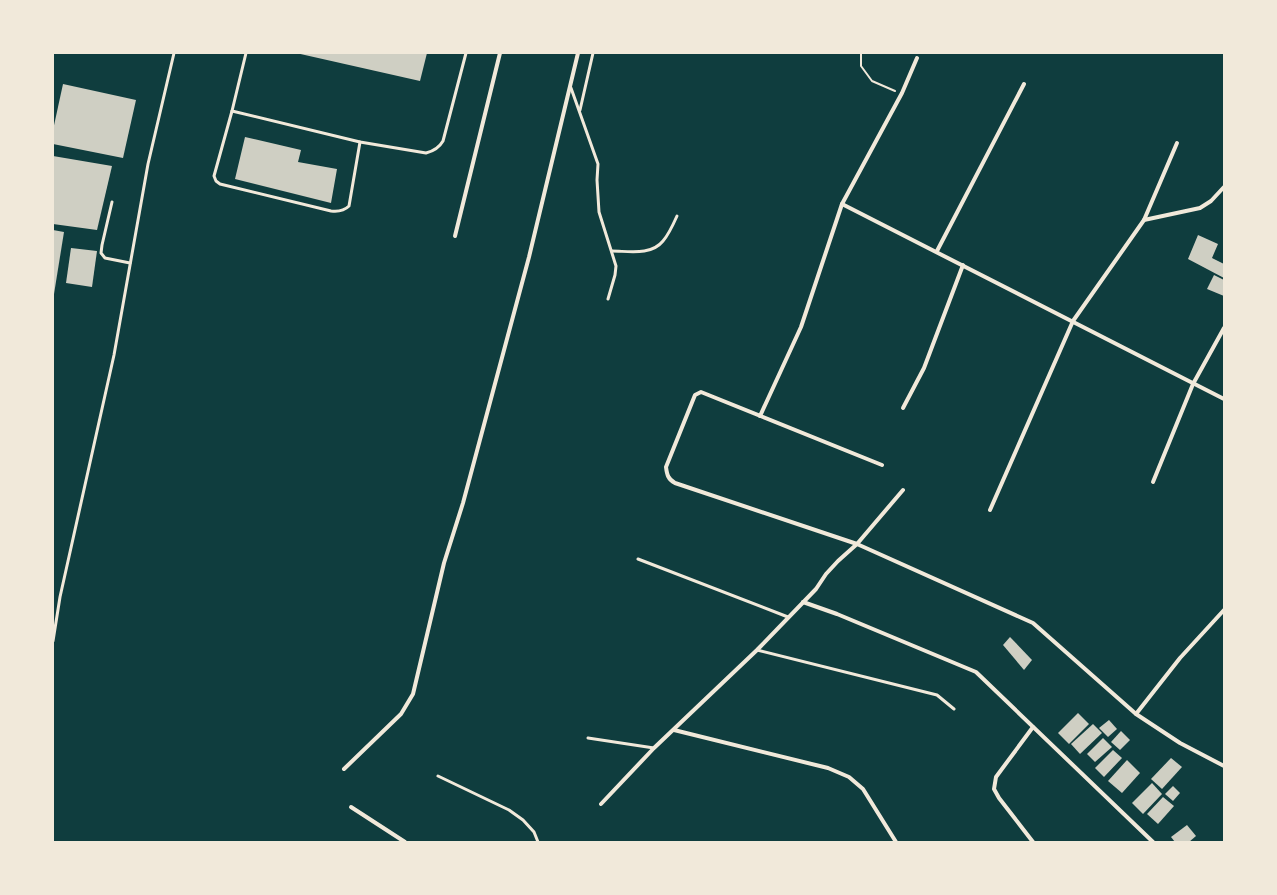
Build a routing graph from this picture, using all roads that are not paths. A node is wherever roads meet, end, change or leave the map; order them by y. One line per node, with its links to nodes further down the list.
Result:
1 (174, 53): 22 (lane)
2 (246, 53): 11 (lane)
3 (466, 53): 12 (lane)
4 (500, 53): 19 (street)
5 (578, 53): 9 (street)
6 (593, 53): 10 (lane)
7 (918, 58): 16 (street)
8 (1024, 84): 21 (street)
9 (571, 88): 10 (lane); 49 (street)
10 (580, 110): 20 (lane)
11 (232, 111): 12 (lane); 12 (lane)
12 (360, 142)
13 (1177, 143): 18 (street)
14 (1224, 187): 18 (street)
15 (112, 202): 22 (lane)
16 (842, 204): 21 (street); 30 (street)
17 (677, 216): 20 (lane)
18 (1144, 220): 25 (street)
19 (455, 236)
20 (612, 251): 24 (lane)
21 (937, 251): 23 (street)
22 (130, 263): 40 (lane)
23 (963, 265): 25 (street); 29 (street)
24 (608, 299)
25 (1073, 321): 27 (street); 34 (street)
26 (1224, 328): 27 (street)
27 (1193, 384): 28 (street); 32 (street)
28 (1224, 399)
29 (903, 408)
30 (760, 416): 31 (street); 35 (street)
31 (882, 464)
32 (1153, 482)
33 (903, 490): 35 (street)
34 (990, 510)
35 (857, 544): 37 (street); 43 (street)
36 (638, 559): 39 (lane)
37 (804, 602): 39 (street); 44 (street)
38 (1224, 610): 43 (street)
39 (788, 617): 41 (street)
40 (53, 641)
41 (757, 650): 42 (lane); 45 (street)
42 (954, 709)
43 (1136, 714): 48 (street)
44 (1033, 727): 56 (street); 57 (street)
45 (674, 730): 47 (street); 55 (street)
46 (588, 738): 47 (lane)
47 (654, 748): 51 (street)
48 (1224, 766)
49 (344, 769)
50 (438, 776): 54 (lane)
51 (601, 804)
52 (351, 807): 53 (street)
53 (405, 842)
54 (538, 842)
55 (896, 842)
56 (1032, 842)
57 (1153, 842)

